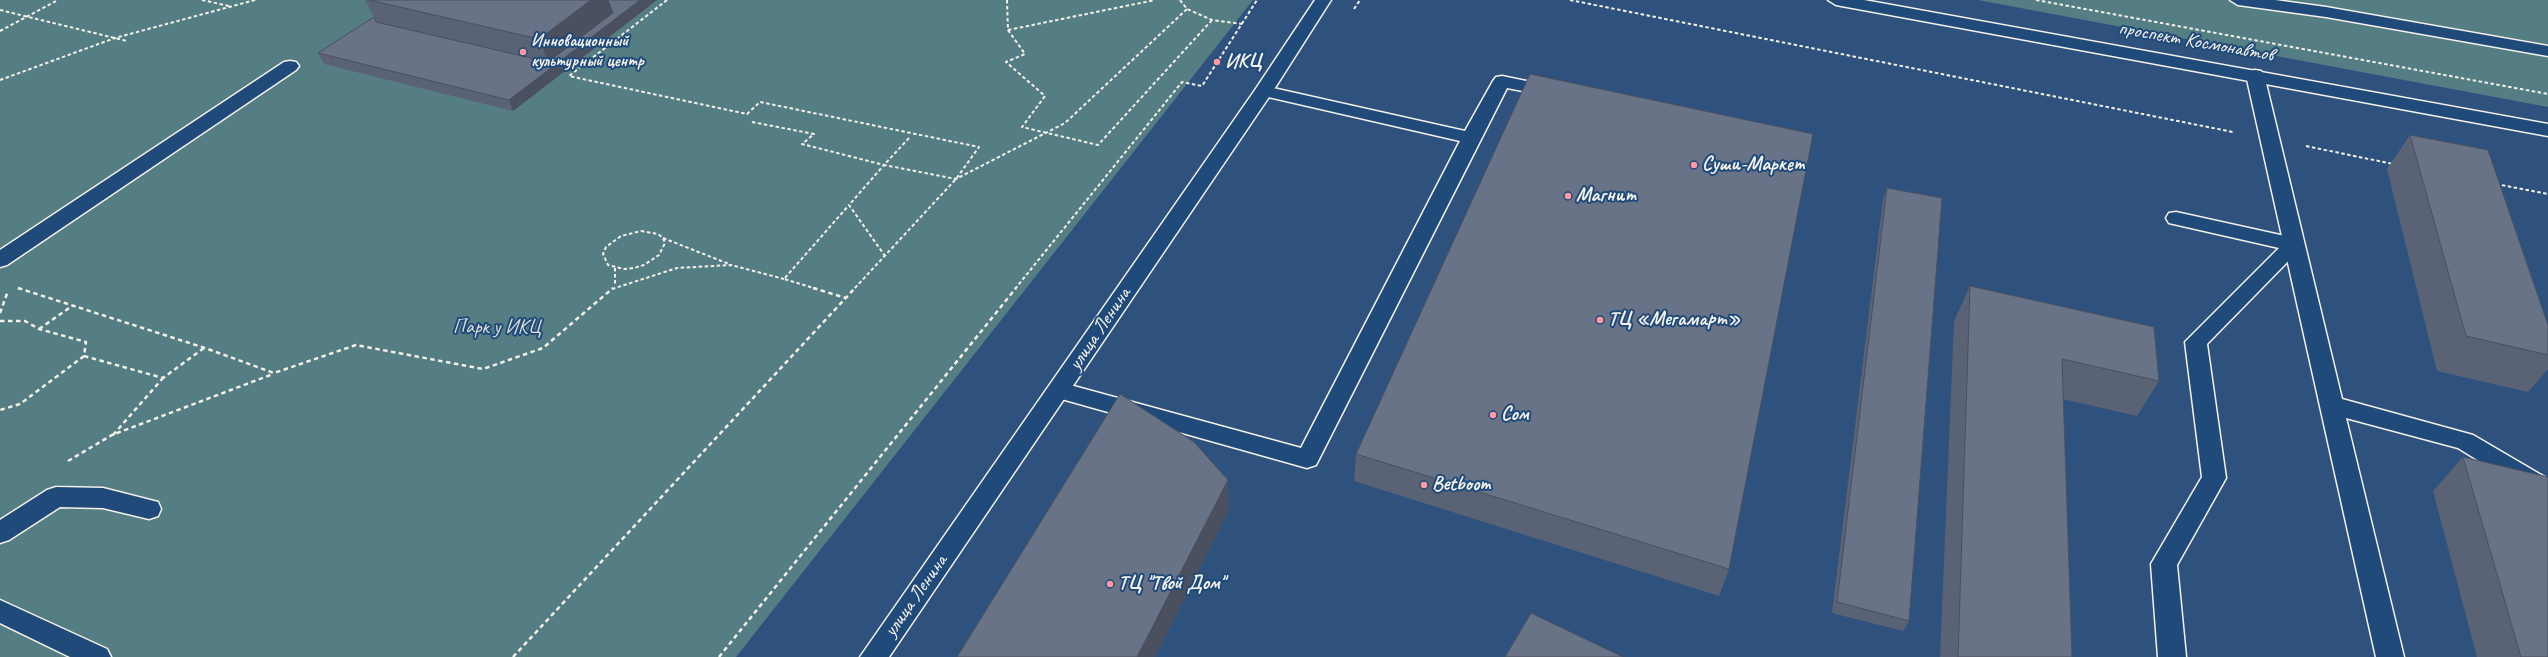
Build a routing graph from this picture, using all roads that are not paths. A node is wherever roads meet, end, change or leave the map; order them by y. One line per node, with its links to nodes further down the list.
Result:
1 (1323, 0): 7 (street, улица Ленина)
2 (1836, 0): 6 (street, проспект Космонавтов)
3 (2238, 0): 4 (street)
4 (2548, 51)
5 (290, 66): 13 (street)
6 (2255, 75): 9 (street, проспект Космонавтов); 12 (street)
7 (1264, 91): 10 (street); 14 (street, улица Ленина)
8 (1568, 95): 10 (street)
9 (2548, 130)
10 (1471, 138): 14 (street)
11 (2176, 218): 12 (street)
12 (2294, 245): 15 (street); 22 (street)
13 (0, 260)
14 (1059, 390): 21 (street, улица Ленина)
15 (2331, 405): 16 (street); 23 (street)
16 (2548, 491)
17 (149, 510): 18 (street)
18 (0, 534)
19 (0, 610): 20 (street)
20 (97, 657)
21 (874, 657)
22 (2172, 657)
23 (2390, 657)

